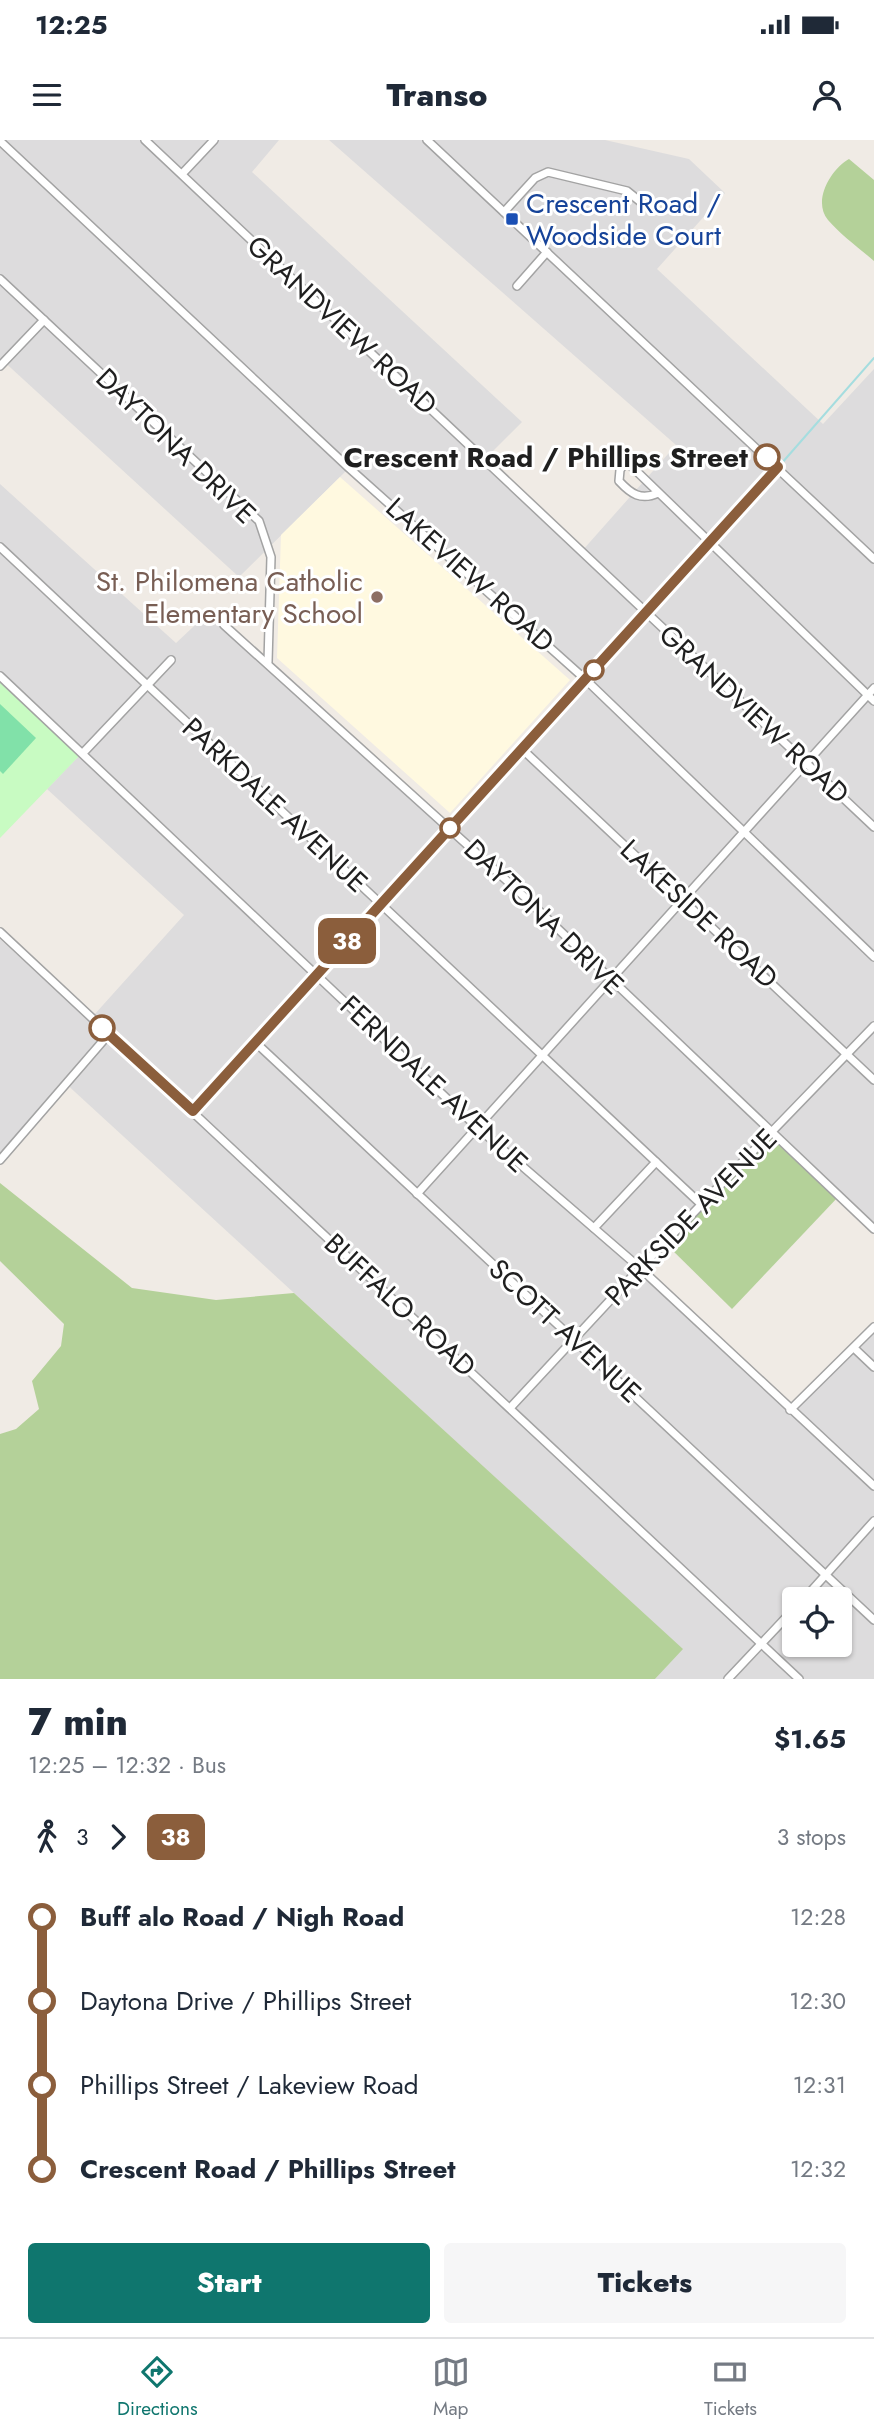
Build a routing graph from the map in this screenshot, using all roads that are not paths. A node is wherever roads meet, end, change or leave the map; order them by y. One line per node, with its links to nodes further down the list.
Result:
1 (145, 140): 5 (street, GRANDVIEW ROAD)
2 (214, 140): 5 (street)
3 (427, 140): 7 (street)
4 (0, 141): 23 (street, LAKEVIEW ROAD)
5 (182, 174): 18 (street, GRANDVIEW ROAD)
6 (648, 207): 7 (street)
7 (504, 212): 8 (street)
8 (547, 252): 10 (street); 13 (street)
9 (0, 279): 11 (street, DAYTONA DRIVE)
10 (517, 286)
11 (44, 320): 12 (street); 21 (street, DAYTONA DRIVE)
12 (0, 366)
13 (776, 466): 15 (street); 17 (street)
14 (658, 493): 14 (street); 15 (street)
15 (709, 543): 18 (street); 26 (street)
16 (0, 547): 24 (street, PARKDALE AVENUE)
17 (874, 559)
18 (646, 612): 23 (street); 29 (street, GRANDVIEW ROAD)
19 (224, 625): 21 (street)
20 (171, 660): 24 (street)
21 (268, 662): 31 (street, DAYTONA DRIVE)
22 (0, 676): 28 (street, FERNDALE AVENUE)
23 (586, 679): 27 (street); 32 (street, LAKEVIEW ROAD)
24 (146, 684): 28 (street); 34 (street, PARKDALE AVENUE)
25 (874, 688): 26 (street)
26 (871, 698): 29 (street)
27 (522, 749): 31 (street); 33 (street, LAKESIDE ROAD)
28 (83, 753): 37 (street, FERNDALE AVENUE)
29 (807, 762): 30 (street, GRANDVIEW ROAD); 32 (street)
30 (874, 827)
31 (450, 828): 34 (street); 38 (street, DAYTONA DRIVE)
32 (744, 833): 33 (street); 36 (street, LAKEVIEW ROAD)
33 (683, 899): 38 (street); 43 (street, LAKESIDE ROAD)
34 (381, 905): 37 (street); 42 (street, PARKDALE AVENUE)
35 (0, 932): 40 (street, BUFFALO ROAD)
36 (874, 957)
37 (316, 975): 41 (street); 46 (street, FERNDALE AVENUE)
38 (610, 981): 42 (street); 47 (street, DAYTONA DRIVE)
39 (874, 1026): 43 (street, PARKSIDE AVENUE)
40 (109, 1034): 45 (street, BUFFALO ROAD); 48 (street)
41 (255, 1042): 45 (street); 50 (street, SCOTT AVENUE)
42 (543, 1055): 46 (street); 49 (street, PARKDALE AVENUE)
43 (847, 1055): 44 (street, LAKESIDE ROAD); 47 (street, PARKSIDE AVENUE)
44 (874, 1080)
45 (193, 1111): 59 (street, BUFFALO ROAD)
46 (477, 1127): 50 (street); 52 (street, FERNDALE AVENUE)
47 (773, 1132): 51 (street, PARKSIDE AVENUE); 53 (street, DAYTONA DRIVE)
48 (0, 1160)
49 (656, 1162): 51 (street, PARKDALE AVENUE); 52 (street)
50 (417, 1194): 56 (street, SCOTT AVENUE)
51 (703, 1206): 54 (street, PARKSIDE AVENUE)
52 (594, 1228): 54 (street, FERNDALE AVENUE)
53 (874, 1229)
54 (640, 1268): 56 (street, PARKSIDE AVENUE); 60 (street, FERNDALE AVENUE)
55 (874, 1327): 57 (street)
56 (574, 1340): 59 (street, PARKSIDE AVENUE); 63 (street, SCOTT AVENUE)
57 (853, 1348): 58 (street); 60 (street)
58 (874, 1367)
59 (510, 1408): 67 (street, BUFFALO ROAD)
60 (790, 1410): 61 (street, FERNDALE AVENUE)
61 (874, 1486)
62 (874, 1521): 63 (street)
63 (826, 1575): 64 (street); 65 (street, SCOTT AVENUE)
64 (815, 1587)
65 (874, 1620)
66 (782, 1622): 67 (street)
67 (761, 1644): 68 (street); 69 (street, BUFFALO ROAD)
68 (728, 1679)
69 (799, 1679)

